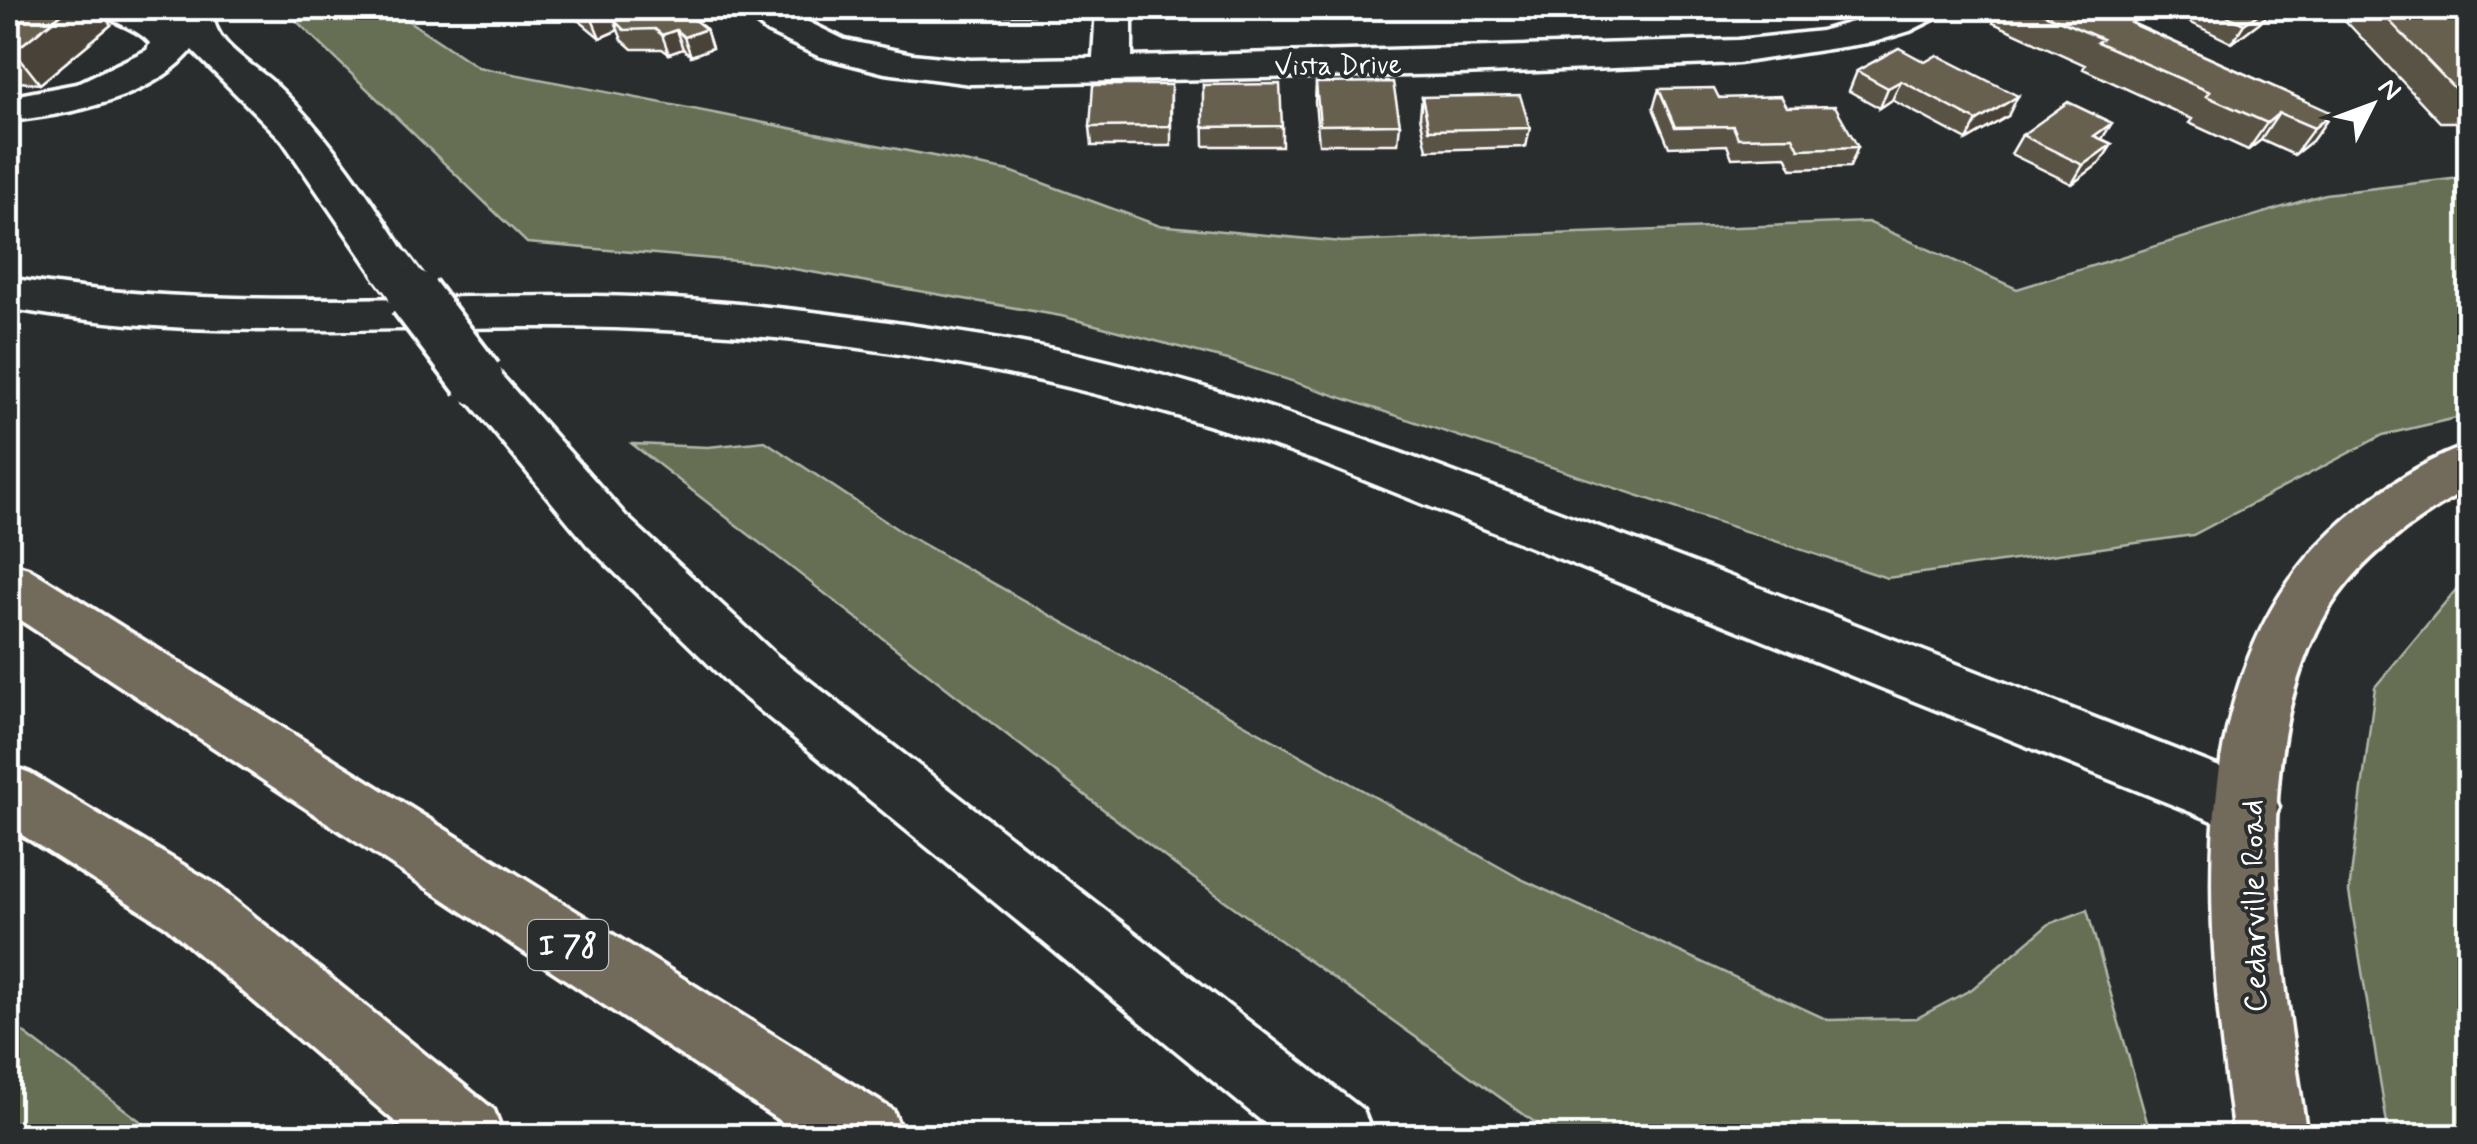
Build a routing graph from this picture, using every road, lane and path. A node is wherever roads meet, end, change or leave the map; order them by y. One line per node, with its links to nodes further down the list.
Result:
1 (118, 8): 7 (street)
2 (755, 8): 6 (street, Vista Drive)
3 (1114, 8): 6 (street)
4 (1927, 8): 6 (street, Vista Drive)
5 (195, 12): 7 (street); 18 (street, bridge)
6 (1112, 68)
7 (135, 73): 8 (street)
8 (8, 110)
9 (8, 293): 15 (street)
10 (2470, 464): 15 (main road, Cedarville Road)
11 (8, 584): 13 (main road)
12 (8, 612): 13 (main road, I 78)
13 (270, 754): 17 (main road, I 78)
14 (8, 793): 16 (main road)
15 (2248, 807): 19 (main road, Cedarville Road)
16 (468, 1136)
17 (867, 1136)
18 (1337, 1136)
19 (2270, 1136)

